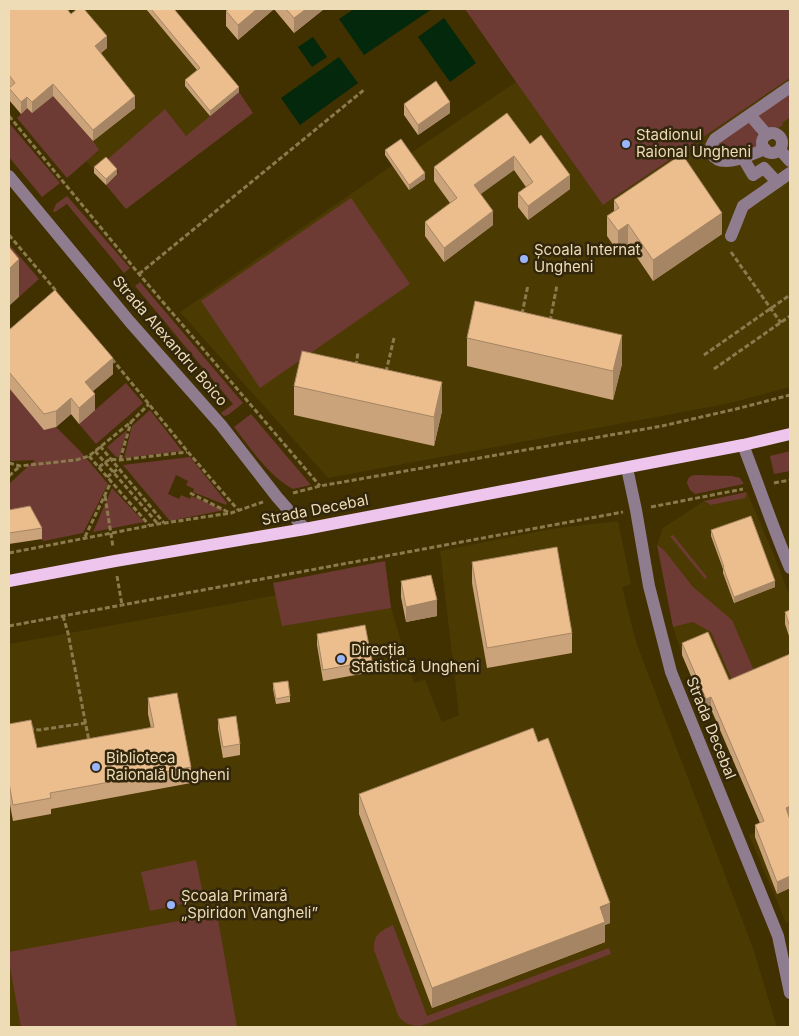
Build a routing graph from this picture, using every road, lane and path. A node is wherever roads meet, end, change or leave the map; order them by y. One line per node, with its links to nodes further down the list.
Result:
1 (790, 87): 3 (street)
2 (365, 90): 16 (path)
3 (750, 115): 5 (street); 8 (street)
4 (9, 116): 16 (path)
5 (766, 135): 6 (street); 7 (street)
6 (784, 139): 7 (street); 9 (street)
7 (765, 149): 8 (street)
8 (743, 158): 12 (street)
9 (790, 162)
10 (790, 173): 12 (street)
11 (9, 176): 65 (street, Strada Alexandru Boico)
12 (777, 182): 14 (street)
13 (9, 236): 19 (path)
14 (731, 236)
15 (729, 249): 21 (path)
16 (139, 274): 58 (path)
17 (556, 285): 25 (path)
18 (528, 286): 23 (path)
19 (59, 295)
20 (790, 295): 21 (path)
21 (771, 308): 24 (path); 29 (path)
22 (790, 316): 24 (path)
23 (521, 322)
24 (781, 322): 30 (path)
25 (548, 329)
26 (394, 338): 32 (path)
27 (358, 352): 31 (path)
28 (107, 353): 34 (path)
29 (704, 355)
30 (714, 369)
31 (355, 371)
32 (384, 380)
33 (790, 395): 58 (path)
34 (149, 404): 35 (path); 40 (path)
35 (131, 422): 38 (path); 43 (path)
36 (790, 434): 37 (main road, Strada Decebal)
37 (743, 445): 49 (main road, Strada Decebal); 59 (street)
38 (100, 446): 39 (path); 42 (path)
39 (95, 451): 41 (path); 45 (path)
40 (188, 452): 43 (path); 70 (path)
41 (89, 456): 46 (path); 47 (path)
42 (110, 459): 43 (path); 45 (path); 48 (path)
43 (120, 460)
44 (9, 463): 46 (path)
45 (105, 463): 47 (path); 50 (path)
46 (20, 466): 51 (path)
47 (99, 467): 52 (path)
48 (119, 468): 50 (path); 53 (path)
49 (627, 468): 71 (street, Strada Decebal); 77 (main road, Strada Decebal)
50 (114, 472): 52 (path); 55 (path)
51 (9, 476)
52 (108, 477): 56 (path)
53 (126, 478): 55 (path); 60 (path)
54 (790, 480): 59 (path)
55 (121, 481): 57 (path); 61 (path)
56 (112, 482): 57 (path); 78 (path)
57 (115, 486): 63 (path)
58 (320, 486): 65 (path)
59 (759, 486): 71 (path); 80 (street)
60 (134, 487): 61 (path); 64 (path)
61 (129, 491): 63 (path); 66 (path)
62 (190, 493): 72 (path)
63 (123, 495): 67 (path)
64 (142, 496): 66 (path); 68 (path)
65 (277, 497): 70 (path); 77 (street, Strada Alexandru Boico)
66 (137, 500): 67 (path); 69 (path)
67 (131, 504): 73 (path)
68 (150, 506): 69 (path); 74 (path)
69 (145, 509): 73 (path); 75 (path)
70 (238, 510): 72 (path)
71 (636, 510): 82 (path); 87 (street, Strada Decebal)
72 (231, 513): 74 (path)
73 (139, 514): 76 (path)
74 (164, 523): 75 (path)
75 (158, 524): 76 (path)
76 (149, 526): 78 (path)
77 (305, 529): 81 (main road, Strada Decebal)
78 (85, 537): 79 (path)
79 (9, 553)
80 (790, 568)
81 (9, 581)
82 (63, 616): 83 (path); 84 (path)
83 (9, 626)
84 (86, 723): 85 (path); 86 (path)
85 (21, 726)
86 (90, 744)
87 (790, 993)

